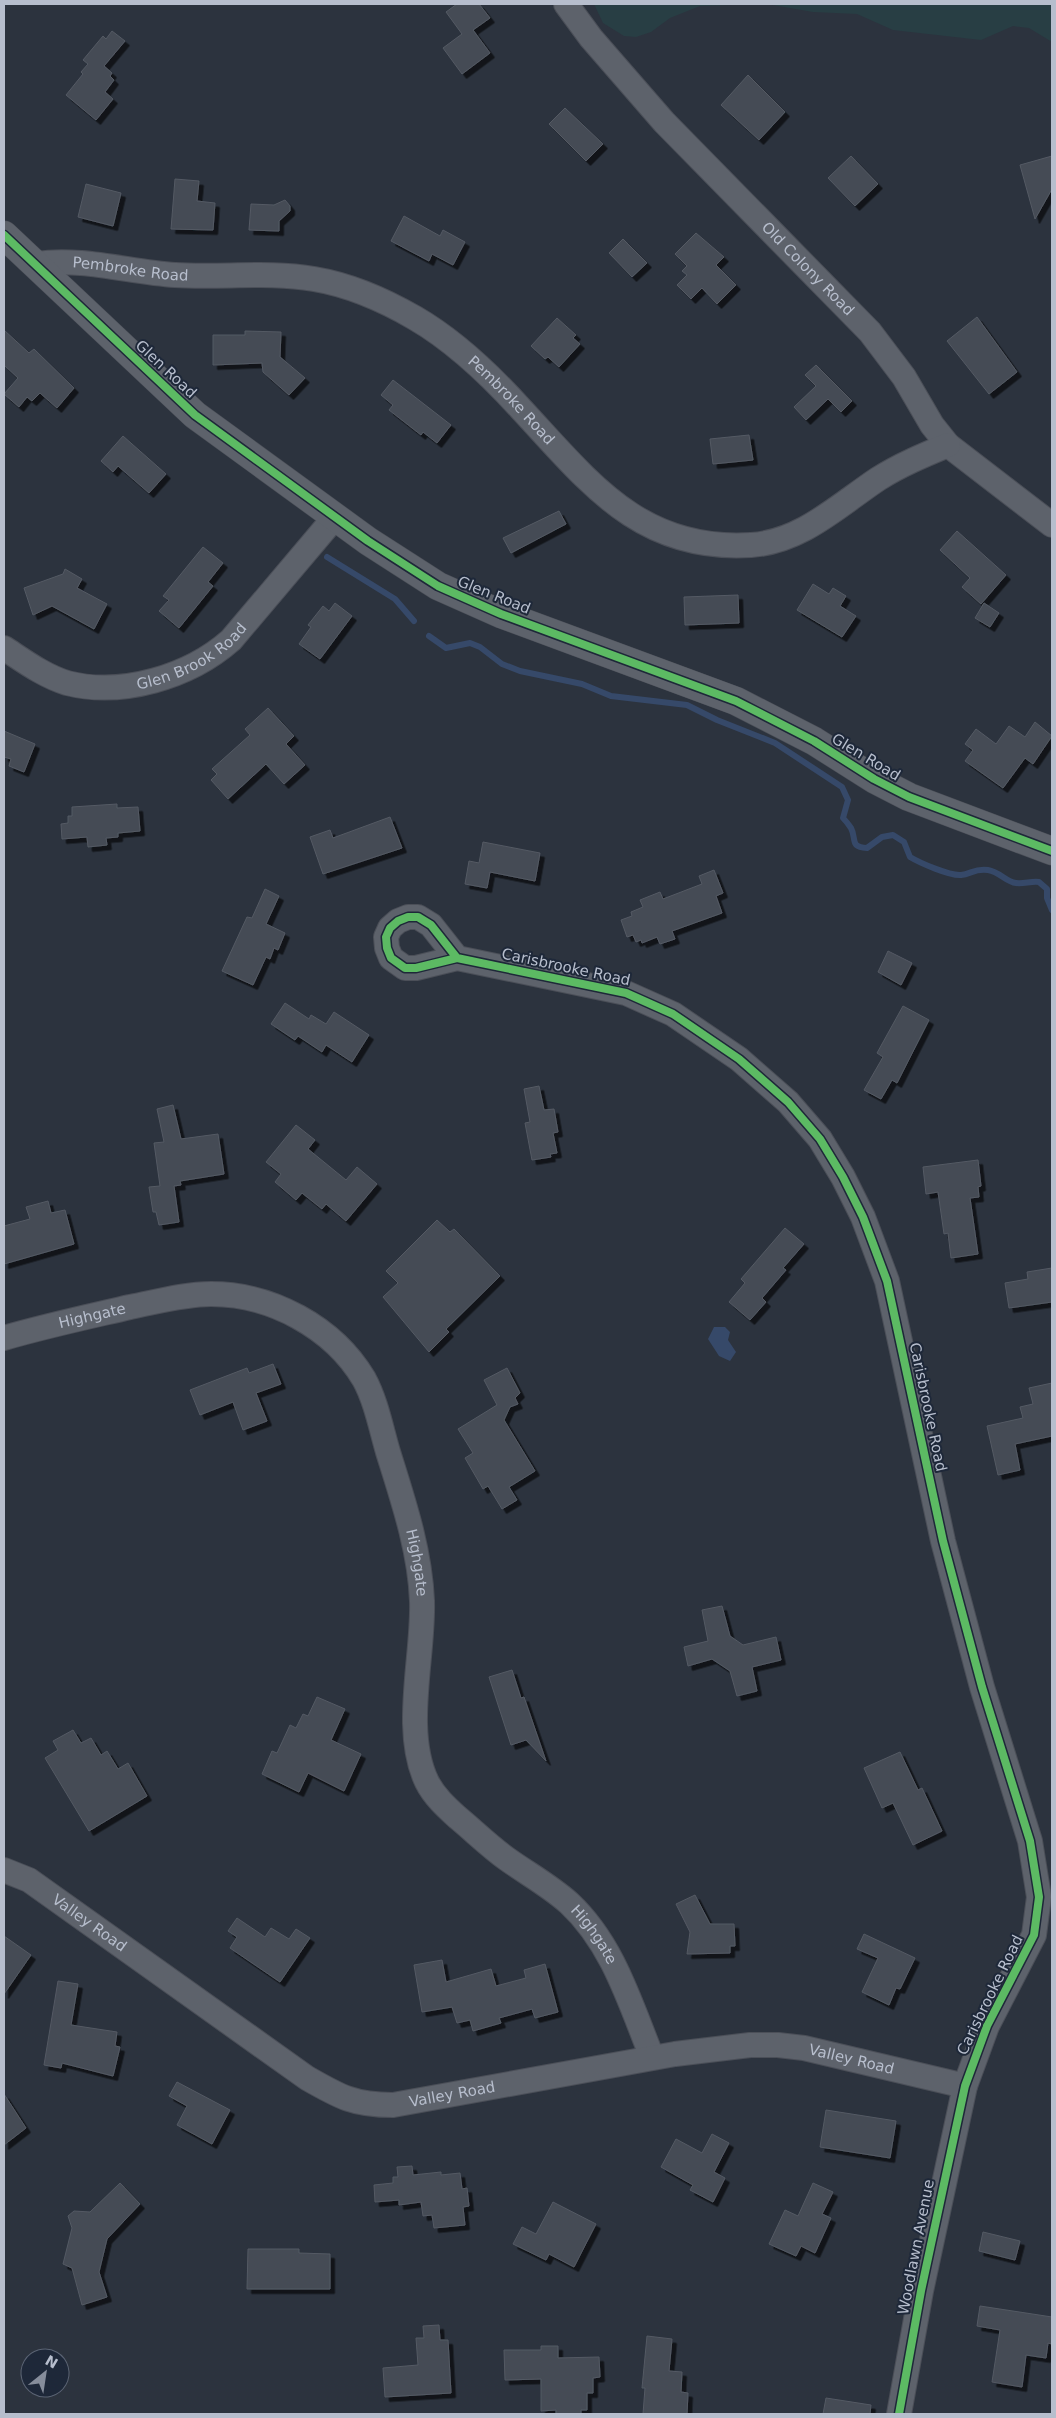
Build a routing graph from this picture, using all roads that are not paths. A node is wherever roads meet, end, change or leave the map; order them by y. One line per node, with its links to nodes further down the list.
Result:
1 (566, 4): 4 (street, Old Colony Road)
2 (4, 235): 3 (street, Glen Road)
3 (36, 264): 4 (street, Pembroke Road); 5 (street, Glen Road)
4 (948, 444): 6 (street, Old Colony Road)
5 (334, 517): 7 (street, Glen Brook Road); 8 (street, Glen Road)
6 (1052, 525)
7 (4, 648)
8 (1052, 851)
9 (457, 958): 15 (street, Carisbrooke Road)
10 (4, 1338): 14 (street, Highgate)
11 (4, 1858): 13 (street)
12 (4, 1870): 13 (street, Valley Road)
13 (29, 1880): 14 (street, Valley Road)
14 (652, 2057): 15 (street, Valley Road)
15 (965, 2086): 16 (street, Woodlawn Avenue)
16 (899, 2414)

